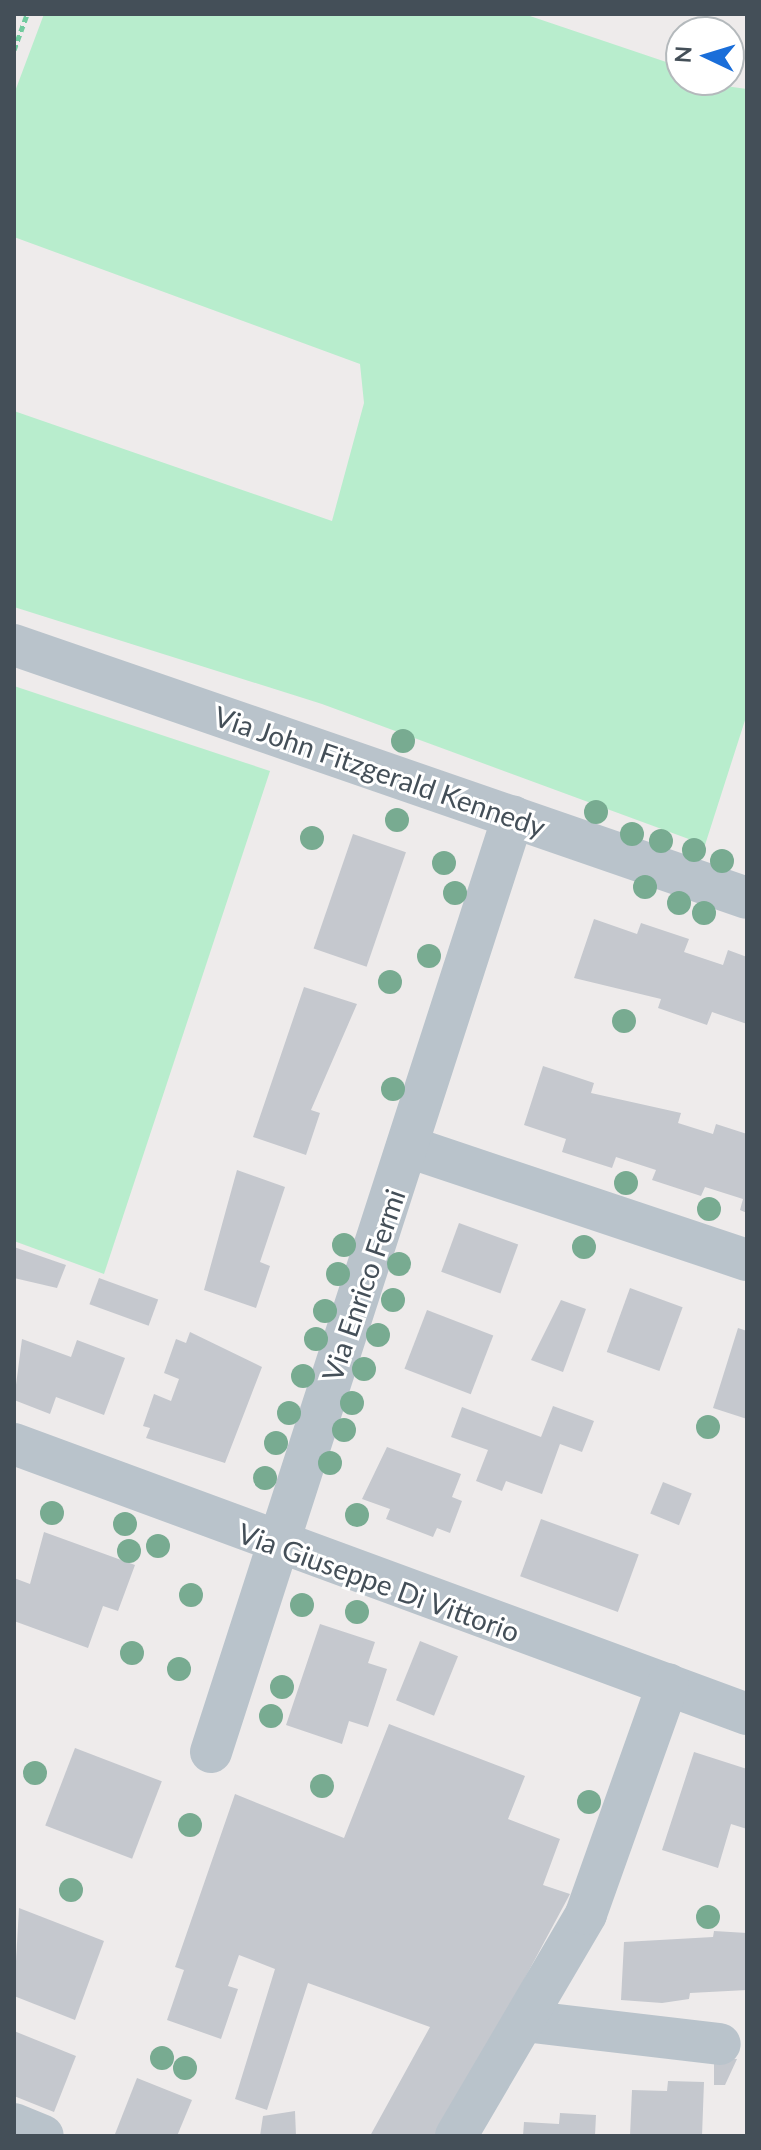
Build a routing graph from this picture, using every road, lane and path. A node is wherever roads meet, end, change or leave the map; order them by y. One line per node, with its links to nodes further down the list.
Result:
1 (27, 14): 2 (path)
2 (14, 50)
3 (14, 645): 4 (street, Via John Fitzgerald Kennedy)
4 (513, 817): 5 (street, Via John Fitzgerald Kennedy); 6 (street, Via Enrico Fermi)
5 (747, 898)
6 (409, 1147): 7 (street); 9 (street, Via Enrico Fermi)
7 (747, 1260)
8 (14, 1444): 9 (street, Via Giuseppe Di Vittorio)
9 (274, 1545): 10 (street, Via Giuseppe Di Vittorio); 12 (street, Via Enrico Fermi)
10 (668, 1684): 11 (street, Via Giuseppe Di Vittorio); 13 (street)
11 (747, 1714)
12 (211, 1752)
13 (524, 2021): 14 (street); 17 (street)
14 (720, 2044)
15 (14, 2124): 16 (street)
16 (43, 2136)
17 (456, 2136)

